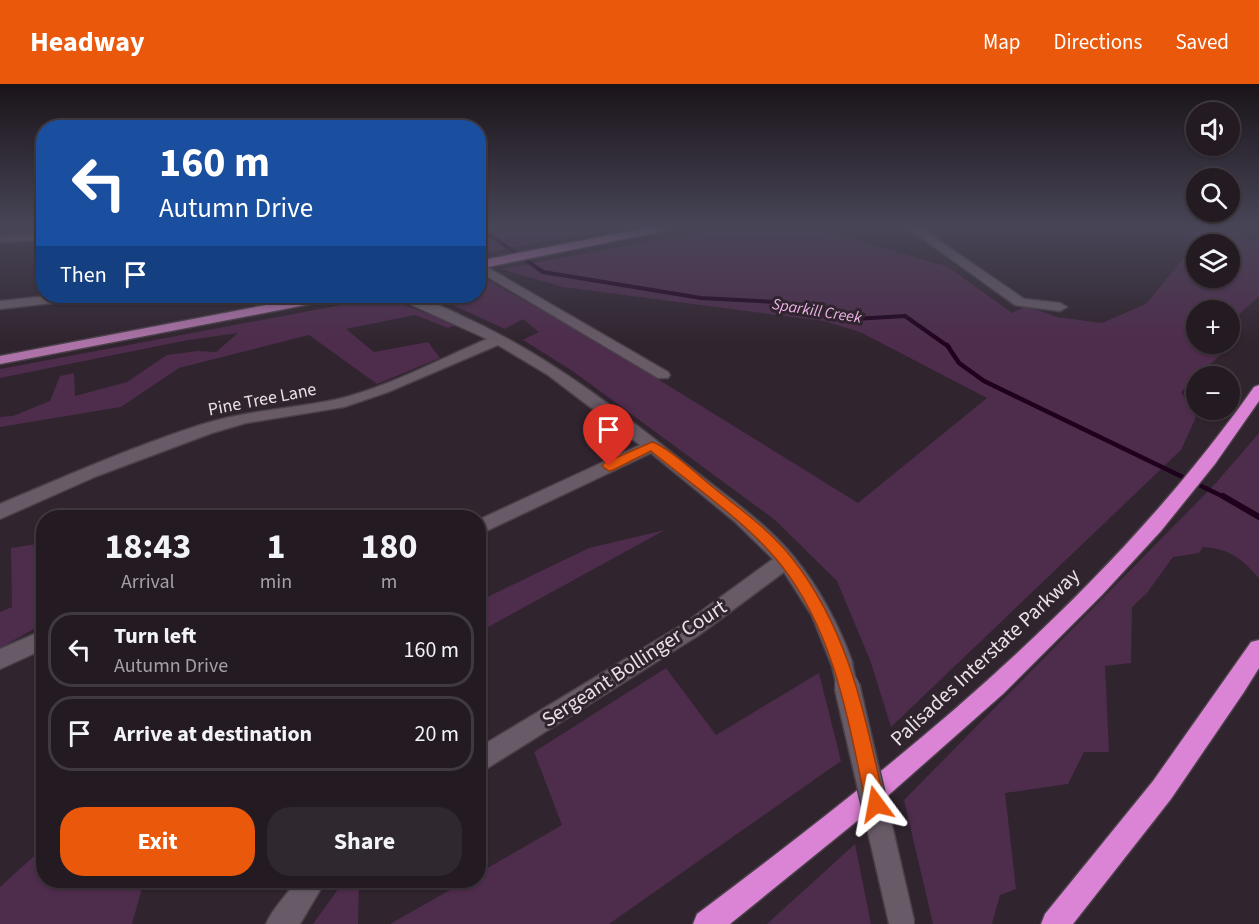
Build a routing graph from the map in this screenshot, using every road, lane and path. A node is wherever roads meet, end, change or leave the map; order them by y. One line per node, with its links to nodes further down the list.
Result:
1 (967, 265): 7 (street)
2 (486, 271): 10 (street)
3 (36, 301): 6 (street)
4 (295, 303): 9 (main road)
5 (415, 303): 8 (street)
6 (0, 306)
7 (1060, 307)
8 (500, 339): 12 (street); 13 (street, Pine Tree Lane)
9 (0, 360)
10 (663, 375)
11 (1259, 390): 20 (highway, Palisades Interstate Parkway)
12 (652, 446): 14 (street); 15 (street)
13 (0, 512)
14 (486, 524)
15 (786, 560): 19 (street, Sergeant Bollinger Court); 25 (street, bridge)
16 (36, 643): 18 (street)
17 (1259, 649): 26 (highway)
18 (0, 659)
19 (486, 757)
20 (788, 862): 23 (highway, Palisades Interstate Parkway); 24 (street)
21 (308, 888): 22 (street)
22 (280, 924)
23 (707, 924)
24 (717, 924)
25 (902, 924)
26 (1055, 924)

